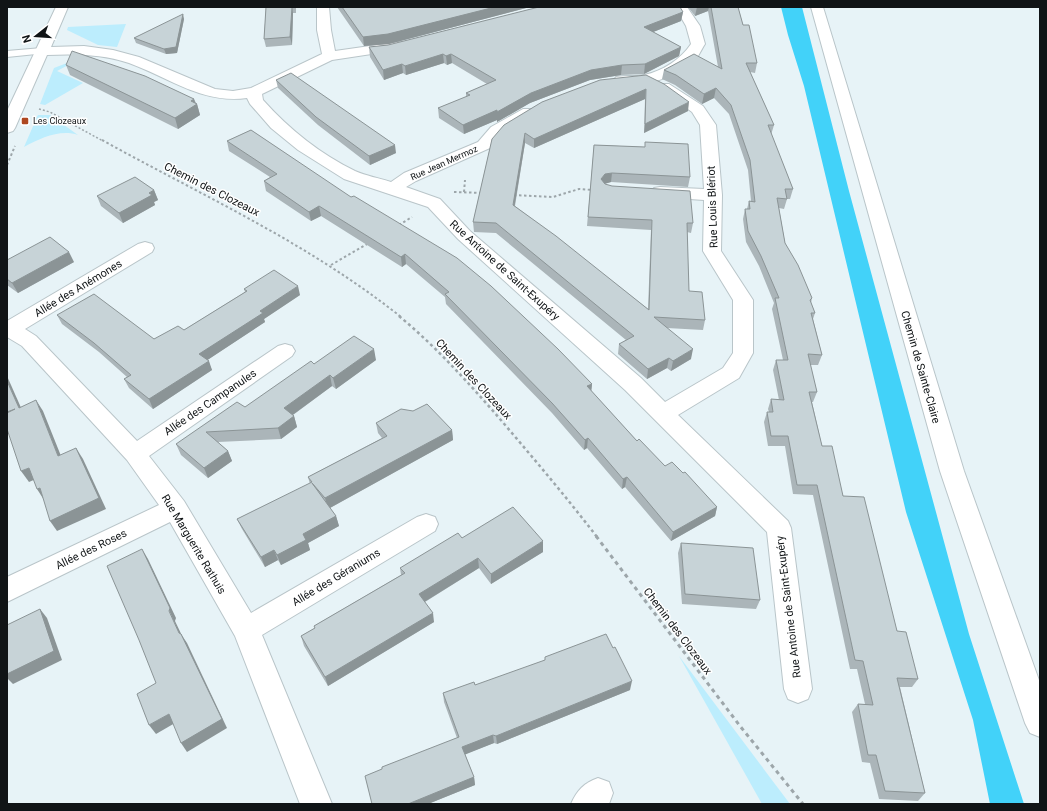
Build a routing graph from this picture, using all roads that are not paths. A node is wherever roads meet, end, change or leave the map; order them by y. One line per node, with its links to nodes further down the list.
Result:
1 (62, 7): 6 (street)
2 (323, 7): 8 (street)
3 (681, 7): 9 (street)
4 (817, 7): 27 (street, Chemin de Sainte-Claire)
5 (411, 43): 8 (street)
6 (42, 51): 7 (lane); 11 (street); 13 (street)
7 (7, 54)
8 (329, 56): 11 (street)
9 (647, 79): 10 (street); 16 (street, Rue Louis Blériot)
10 (609, 82)
11 (255, 92): 14 (street, Rue Antoine de Saint-Exupéry)
12 (543, 104): 14 (street, Rue Jean Mermoz)
13 (7, 128)
14 (393, 188): 20 (street, Rue Antoine de Saint-Exupéry)
15 (643, 191): 16 (street)
16 (713, 195): 20 (street, Rue Louis Blériot)
17 (145, 248): 18 (street, Allée des Anémones)
18 (8, 328): 21 (street, Rue Marguerite Rathuis)
19 (285, 351): 21 (street, Allée des Campanules)
20 (663, 413): 26 (street, Rue Antoine de Saint-Exupéry)
21 (135, 454): 22 (street, Rue Marguerite Rathuis)
22 (175, 508): 24 (street, Allée des Roses); 25 (street, Rue Marguerite Rathuis)
23 (426, 524): 25 (street, Allée des Géraniums)
24 (7, 590)
25 (246, 630): 28 (street, Rue Marguerite Rathuis)
26 (798, 689)
27 (1040, 723)
28 (316, 804)

